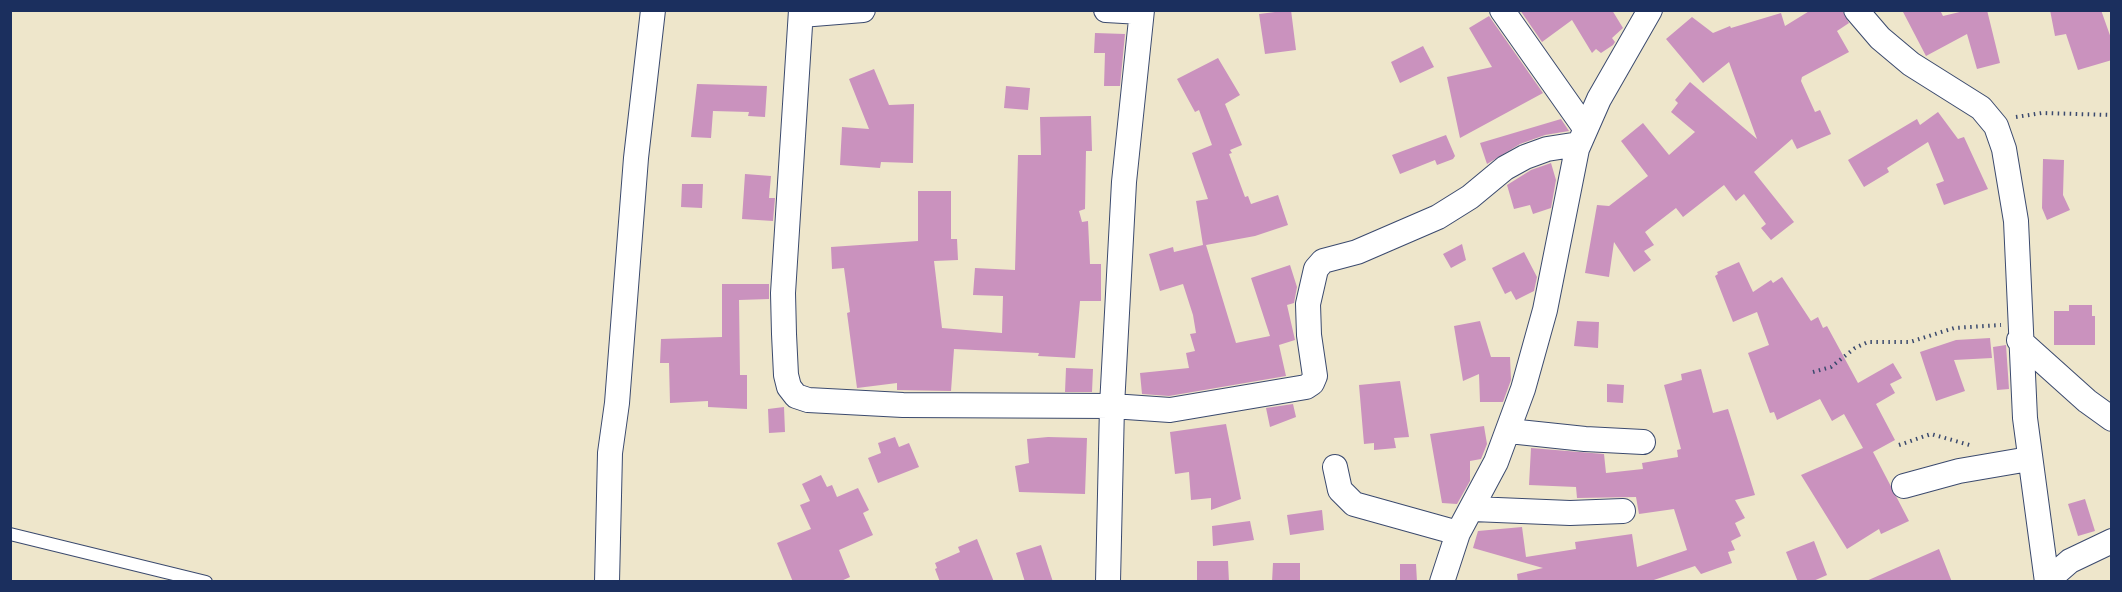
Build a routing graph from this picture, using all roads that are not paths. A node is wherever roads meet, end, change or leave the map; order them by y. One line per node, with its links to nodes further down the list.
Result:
1 (653, 10): 24 (street)
2 (863, 10): 8 (street)
3 (1106, 10): 7 (street)
4 (1502, 10): 9 (street)
5 (1650, 10): 9 (street)
6 (1856, 10): 10 (street)
7 (1142, 11): 11 (street)
8 (801, 13): 11 (street)
9 (1582, 136): 11 (street); 13 (street)
10 (2019, 333): 12 (street); 15 (street)
11 (1112, 406): 25 (street)
12 (2112, 419)
13 (1509, 431): 14 (street); 18 (street)
14 (1643, 442)
15 (2029, 459): 17 (street); 27 (street)
16 (1335, 467): 20 (street)
17 (1904, 486)
18 (1473, 510): 19 (street); 20 (street)
19 (1623, 511)
20 (1458, 533): 26 (street)
21 (10, 534): 23 (lane)
22 (2112, 541): 27 (street)
23 (206, 582)
24 (607, 582)
25 (1108, 582)
26 (1442, 582)
27 (2050, 582)

